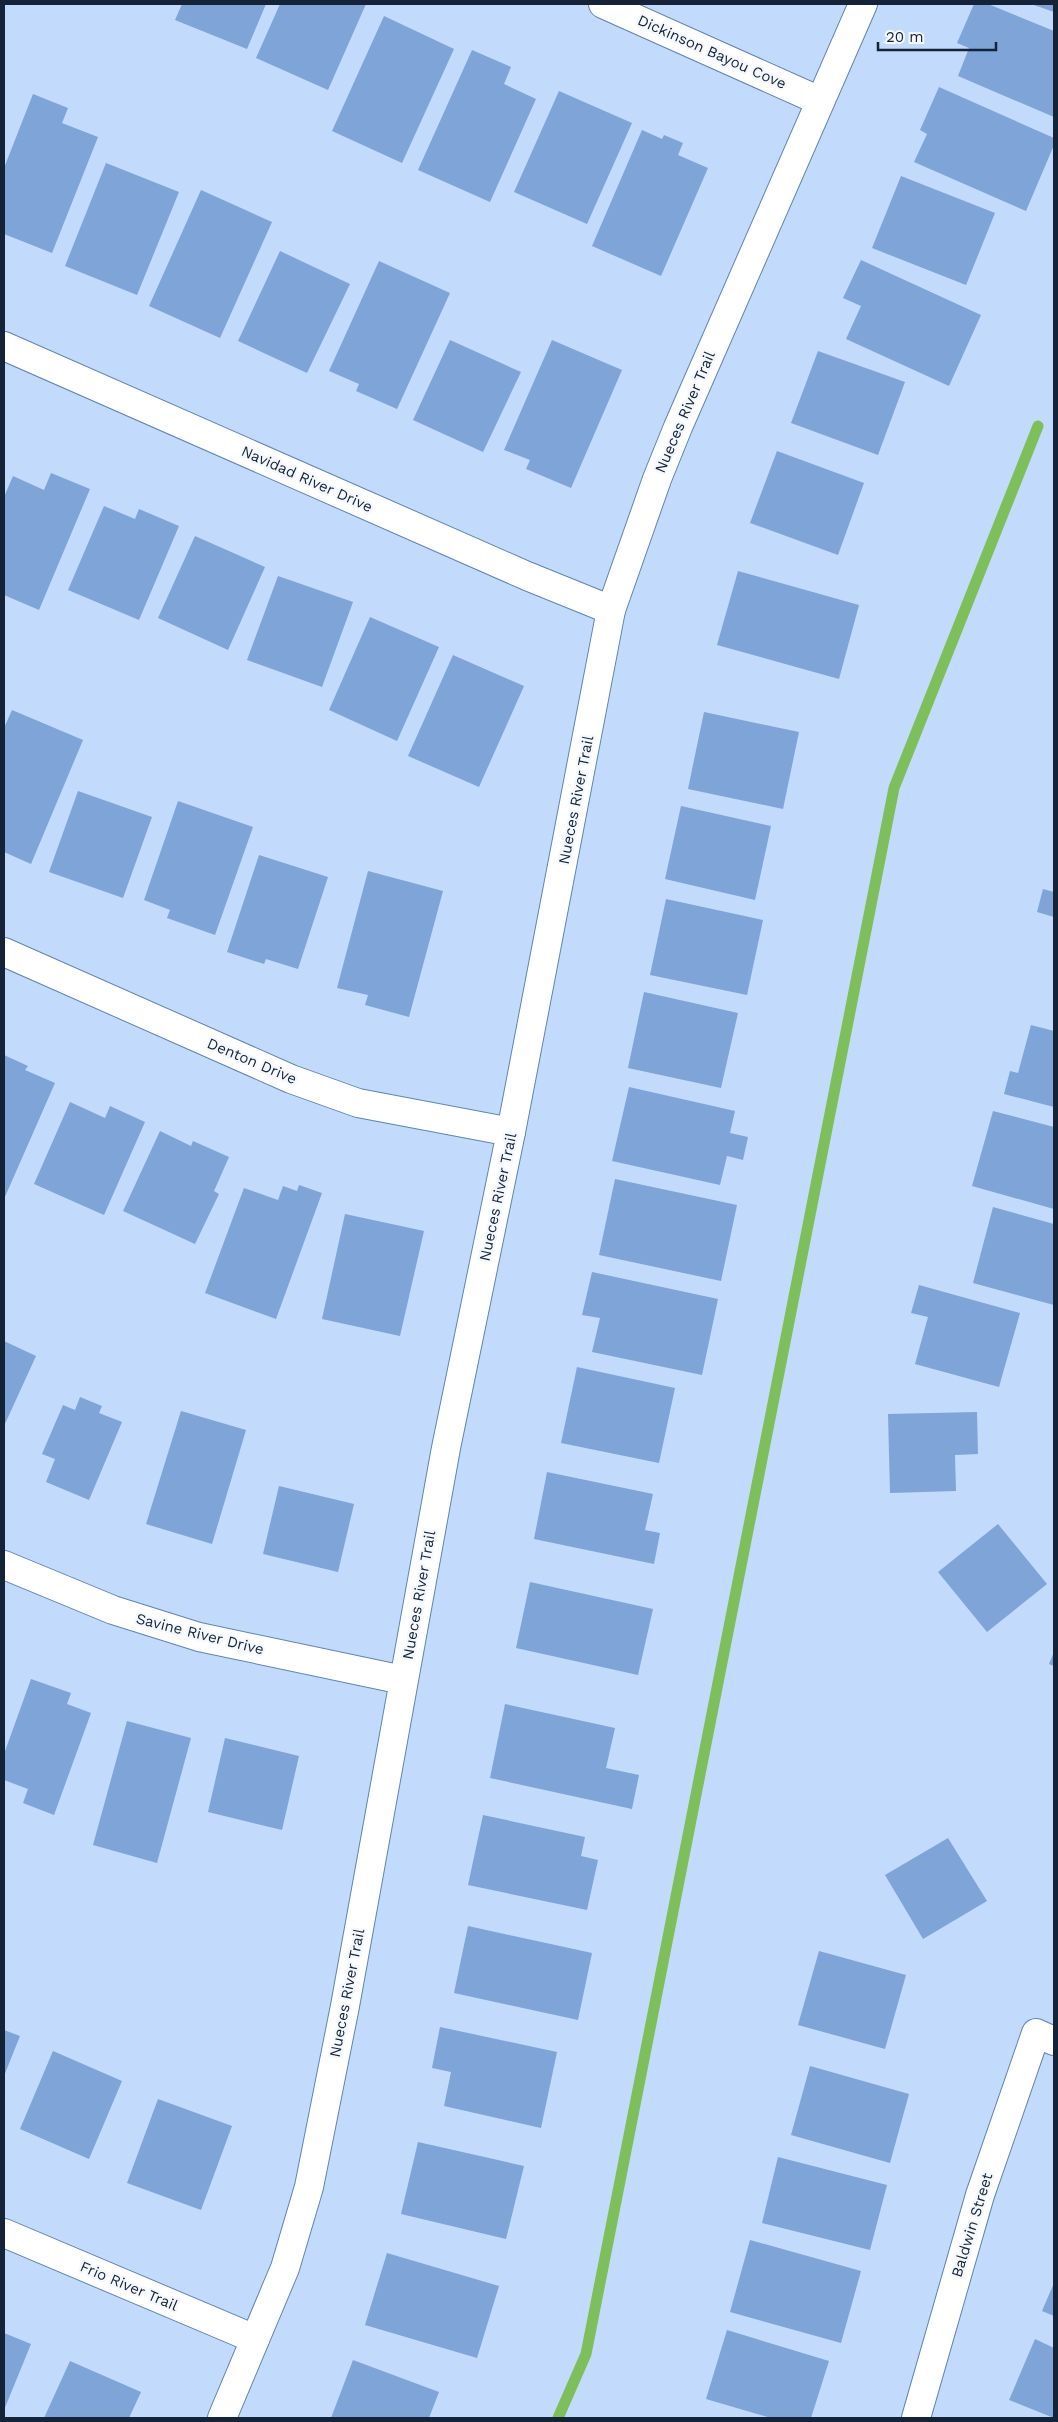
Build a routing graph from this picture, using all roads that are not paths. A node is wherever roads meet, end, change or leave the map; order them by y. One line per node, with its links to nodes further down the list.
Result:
1 (604, 4): 3 (street, Dickinson Bayou Cove)
2 (863, 4): 3 (street, Nueces River Trail)
3 (820, 101): 5 (street, Nueces River Trail)
4 (4, 346): 5 (street, Navidad River Drive)
5 (611, 610): 7 (street, Nueces River Trail)
6 (4, 952): 7 (street, Denton Drive)
7 (511, 1132): 9 (street, Nueces River Trail)
8 (4, 1565): 9 (street, Savine River Drive)
9 (404, 1680): 12 (street, Nueces River Trail)
10 (1045, 2037): 14 (street, Baldwin Street)
11 (4, 2233): 12 (street, Frio River Trail)
12 (255, 2340): 13 (street, Nueces River Trail)
13 (222, 2418)
14 (916, 2418)

